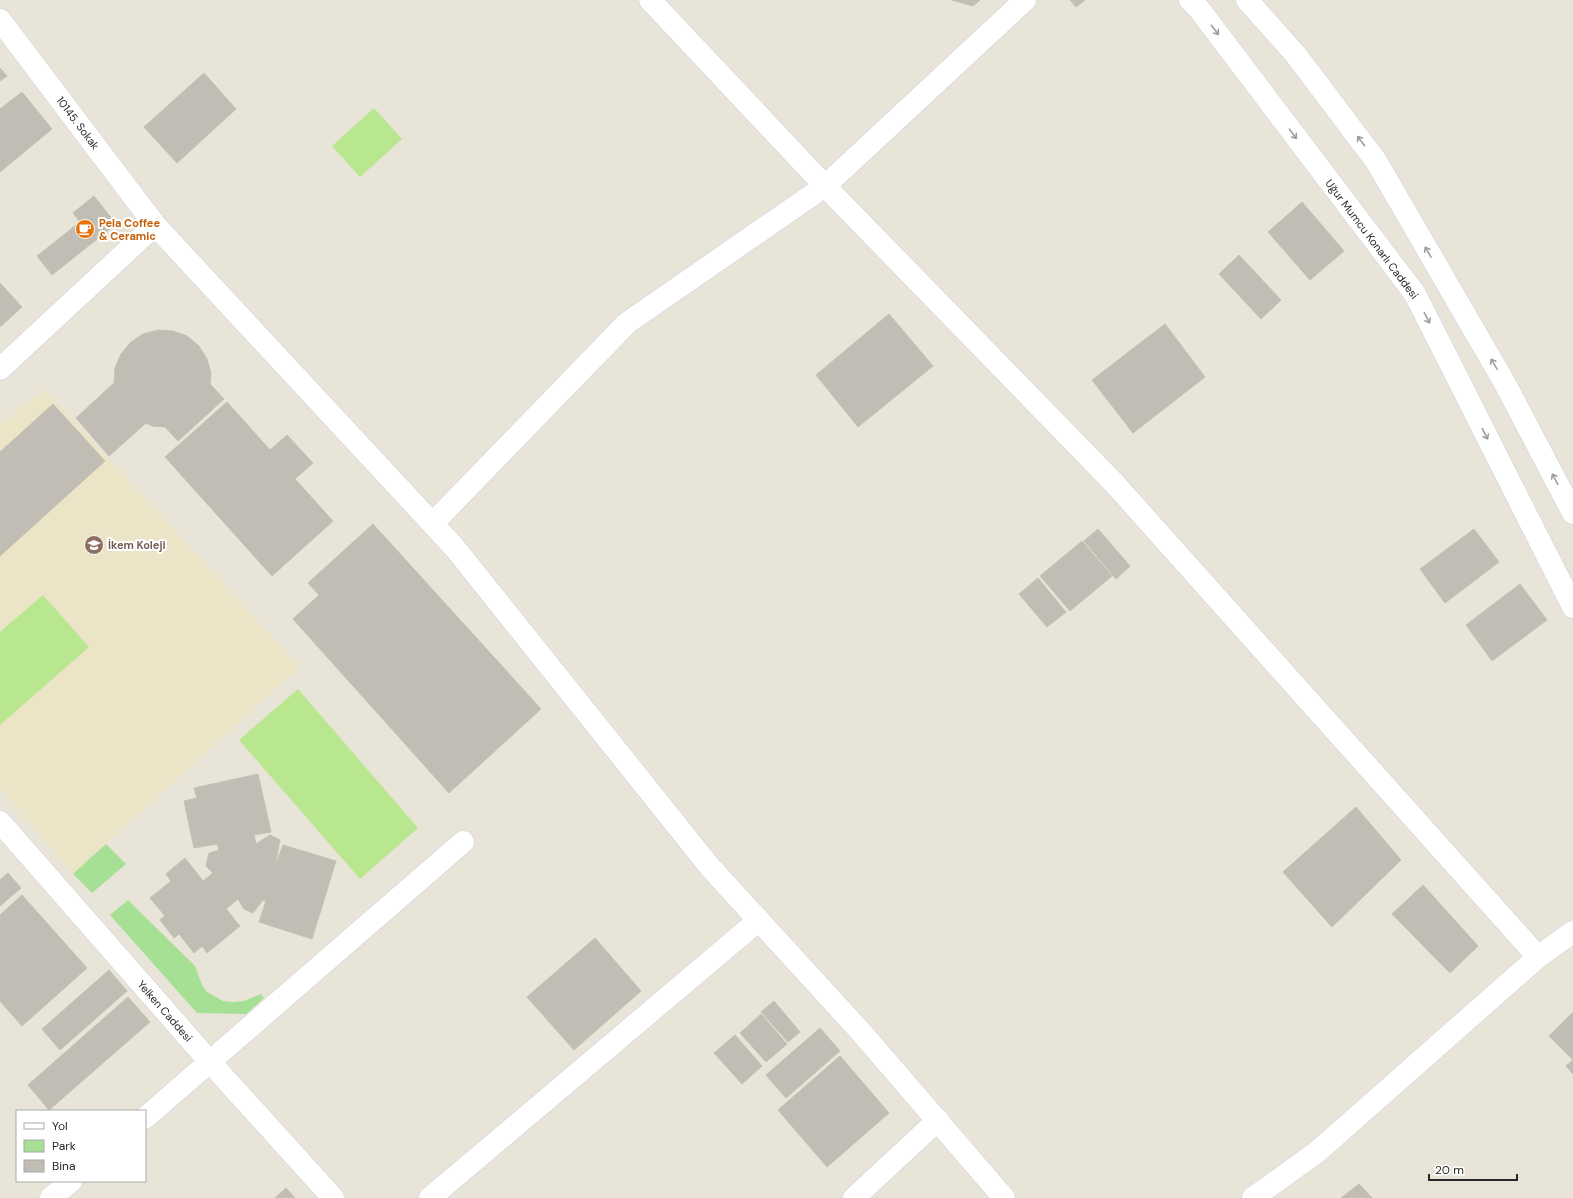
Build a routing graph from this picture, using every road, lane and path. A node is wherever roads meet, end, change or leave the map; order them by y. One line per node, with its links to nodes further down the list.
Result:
1 (650, 0): 6 (street)
2 (1025, 0): 6 (street)
3 (1190, 0): 11 (street, Uğur Mumcu Konarlı Caddesi, one-way to 11)
4 (1247, 0): 9 (street, one-way to 4)
5 (0, 20): 7 (street, 10145. Sokak)
6 (825, 186): 10 (street); 16 (street)
7 (156, 225): 8 (street); 10 (street, 10145. Sokak)
8 (0, 369)
9 (1573, 513)
10 (433, 523): 14 (street, 10145. Sokak)
11 (1573, 607)
12 (0, 822): 17 (street, Yelken Caddesi)
13 (462, 842): 17 (street)
14 (758, 920): 19 (street, 10145. Sokak); 23 (street)
15 (1573, 932): 16 (street)
16 (1538, 956): 26 (street)
17 (210, 1062): 18 (street); 22 (street, Yelken Caddesi)
18 (146, 1117)
19 (938, 1120): 24 (street); 25 (street, 10145. Sokak)
20 (70, 1182): 21 (street)
21 (52, 1198)
22 (333, 1198)
23 (430, 1198)
24 (854, 1198)
25 (1004, 1198)
26 (1253, 1198)

